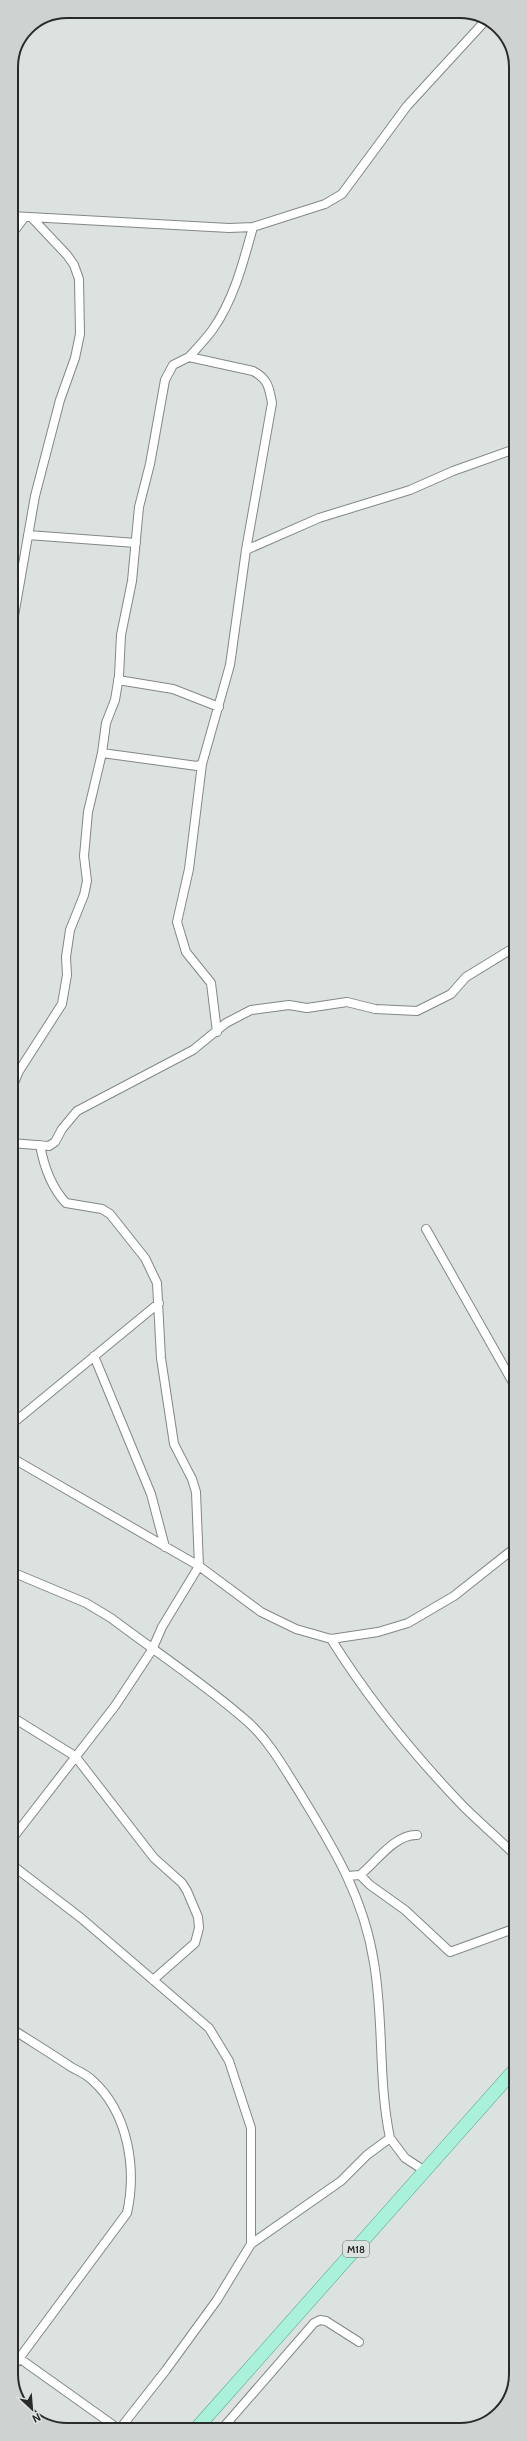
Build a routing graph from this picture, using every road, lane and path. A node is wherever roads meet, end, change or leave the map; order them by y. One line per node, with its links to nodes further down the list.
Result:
1 (482, 24): 6 (street)
2 (18, 217): 3 (street)
3 (24, 218): 4 (street); 5 (street)
4 (33, 219): 6 (street); 9 (street)
5 (18, 226)
6 (253, 227): 7 (street)
7 (189, 357): 10 (street); 11 (street)
8 (509, 451): 11 (street)
9 (28, 535): 10 (street); 12 (street)
10 (136, 543): 13 (street)
11 (246, 550): 14 (street)
12 (18, 590)
13 (118, 680): 14 (street); 15 (street)
14 (219, 707): 16 (street)
15 (102, 753): 16 (street); 19 (street)
16 (202, 764): 18 (street)
17 (509, 951): 18 (street)
18 (217, 1032): 21 (street)
19 (18, 1074)
20 (18, 1143): 21 (street)
21 (40, 1145): 23 (street)
22 (426, 1229): 25 (street)
23 (159, 1303): 24 (street); 30 (street)
24 (94, 1356): 26 (street); 28 (street)
25 (509, 1376)
26 (18, 1419)
27 (18, 1461): 28 (street)
28 (165, 1547): 30 (street)
29 (509, 1553): 32 (street)
30 (199, 1566): 32 (street); 33 (street)
31 (18, 1575): 33 (street)
32 (331, 1639): 38 (street)
33 (152, 1650): 35 (street); 41 (street)
34 (18, 1721): 35 (street)
35 (75, 1756): 36 (street); 43 (street)
36 (18, 1831)
37 (417, 1835): 40 (street)
38 (509, 1849)
39 (18, 1870): 43 (street)
40 (360, 1875): 41 (street); 42 (street)
41 (348, 1876): 46 (street)
42 (509, 1931)
43 (153, 1980): 48 (street)
44 (18, 2033): 50 (street)
45 (509, 2076): 47 (main road, M18)
46 (390, 2138): 47 (street); 48 (street)
47 (425, 2171): 54 (main road, M18)
48 (251, 2244): 53 (street)
49 (359, 2342): 55 (street)
50 (20, 2358): 51 (street); 52 (street)
51 (18, 2360)
52 (111, 2423)
53 (124, 2423)
54 (202, 2423)
55 (227, 2423)

